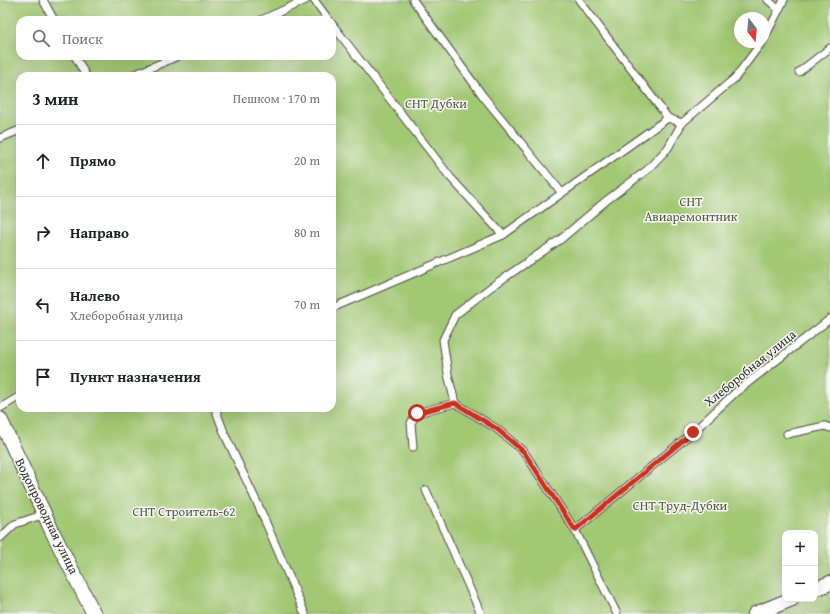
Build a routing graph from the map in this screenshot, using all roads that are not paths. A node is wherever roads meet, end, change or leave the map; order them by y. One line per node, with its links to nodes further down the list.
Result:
1 (43, 0): 9 (lane)
2 (306, 0): 10 (lane)
3 (314, 0): 11 (lane)
4 (413, 0): 25 (lane)
5 (579, 0): 21 (lane)
6 (768, 0): 8 (lane)
7 (784, 0): 8 (lane)
8 (779, 10): 12 (lane)
9 (52, 16)
10 (270, 16)
11 (326, 16)
12 (770, 27)
13 (336, 29): 26 (lane)
14 (758, 48): 22 (lane)
15 (830, 48): 20 (lane)
16 (77, 60): 18 (lane)
17 (169, 60): 19 (lane)
18 (84, 72)
19 (140, 72)
20 (799, 72)
21 (668, 118): 22 (lane); 25 (lane)
22 (682, 123): 30 (lane)
23 (16, 132): 24 (lane)
24 (0, 138)
25 (562, 193): 26 (lane)
26 (503, 235): 27 (lane)
27 (336, 306)
28 (830, 319): 39 (lane, Хлеборобная улица)
29 (16, 398): 31 (lane)
30 (455, 403): 36 (lane); 39 (lane)
31 (0, 408)
32 (216, 412): 45 (lane)
33 (0, 419): 38 (street, Водопроводная улица)
34 (830, 428): 35 (lane)
35 (787, 434)
36 (413, 447)
37 (426, 490): 46 (lane)
38 (45, 514): 40 (lane); 44 (street, Водопроводная улица)
39 (575, 530): 47 (lane)
40 (0, 538)
41 (830, 583): 42 (street)
42 (818, 588)
43 (785, 602): 48 (street)
44 (94, 614)
45 (305, 614)
46 (481, 614)
47 (617, 614)
48 (755, 614)

